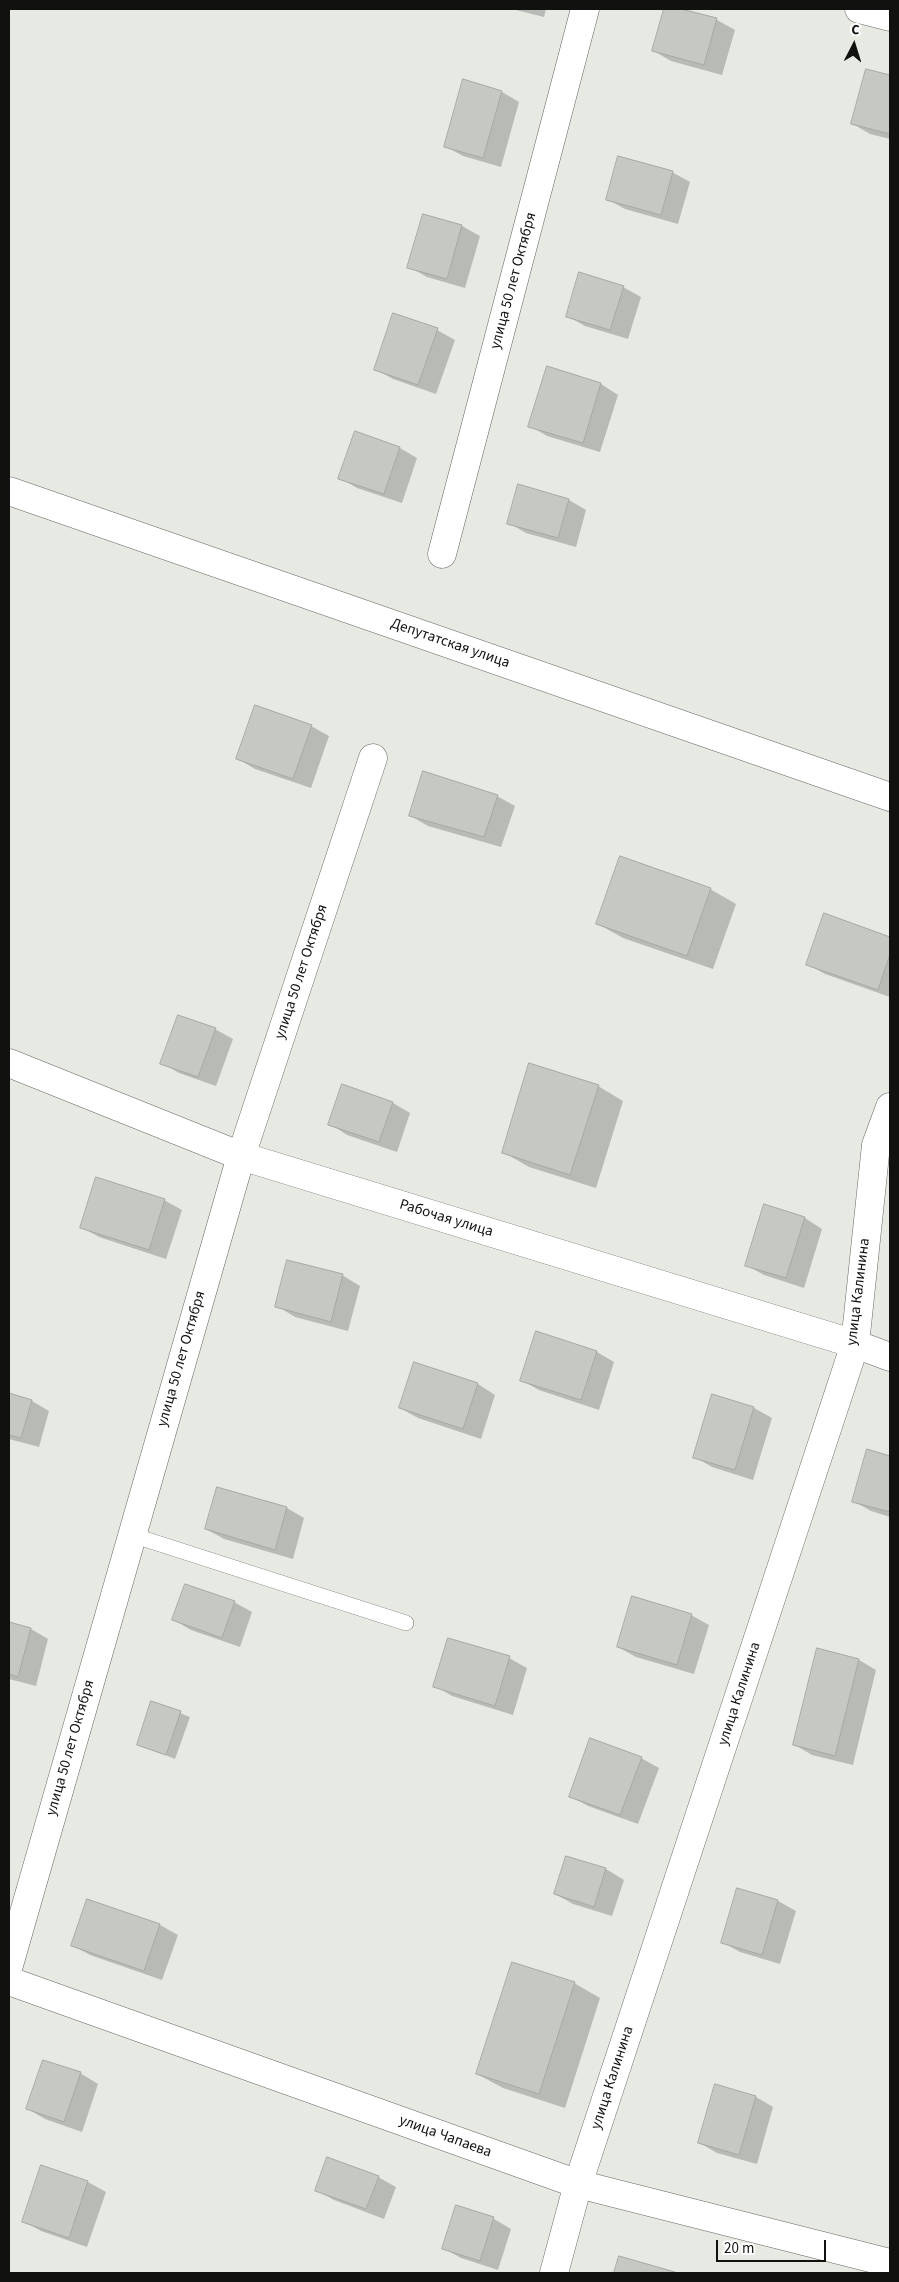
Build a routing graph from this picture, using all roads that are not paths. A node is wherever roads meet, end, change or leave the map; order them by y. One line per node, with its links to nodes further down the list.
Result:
1 (585, 9): 5 (street, улица 50 лет Октября)
2 (859, 9): 3 (street)
3 (890, 17)
4 (9, 491): 7 (street, Депутатская улица)
5 (442, 554)
6 (373, 758): 10 (street, улица 50 лет Октября)
7 (890, 797)
8 (9, 1063): 10 (street, Рабочая улица)
9 (890, 1107): 11 (street, улица Калинина)
10 (241, 1156): 11 (street, Рабочая улица); 13 (street, улица 50 лет Октября)
11 (855, 1344): 12 (street, Рабочая улица); 17 (street, улица Калинина)
12 (890, 1357)
13 (132, 1535): 14 (lane); 15 (street, улица 50 лет Октября)
14 (406, 1623)
15 (9, 1965)
16 (9, 1981): 17 (street, улица Чапаева)
17 (578, 2184): 18 (street, улица Чапаева); 19 (street, улица Калинина)
18 (890, 2263)
19 (554, 2273)

